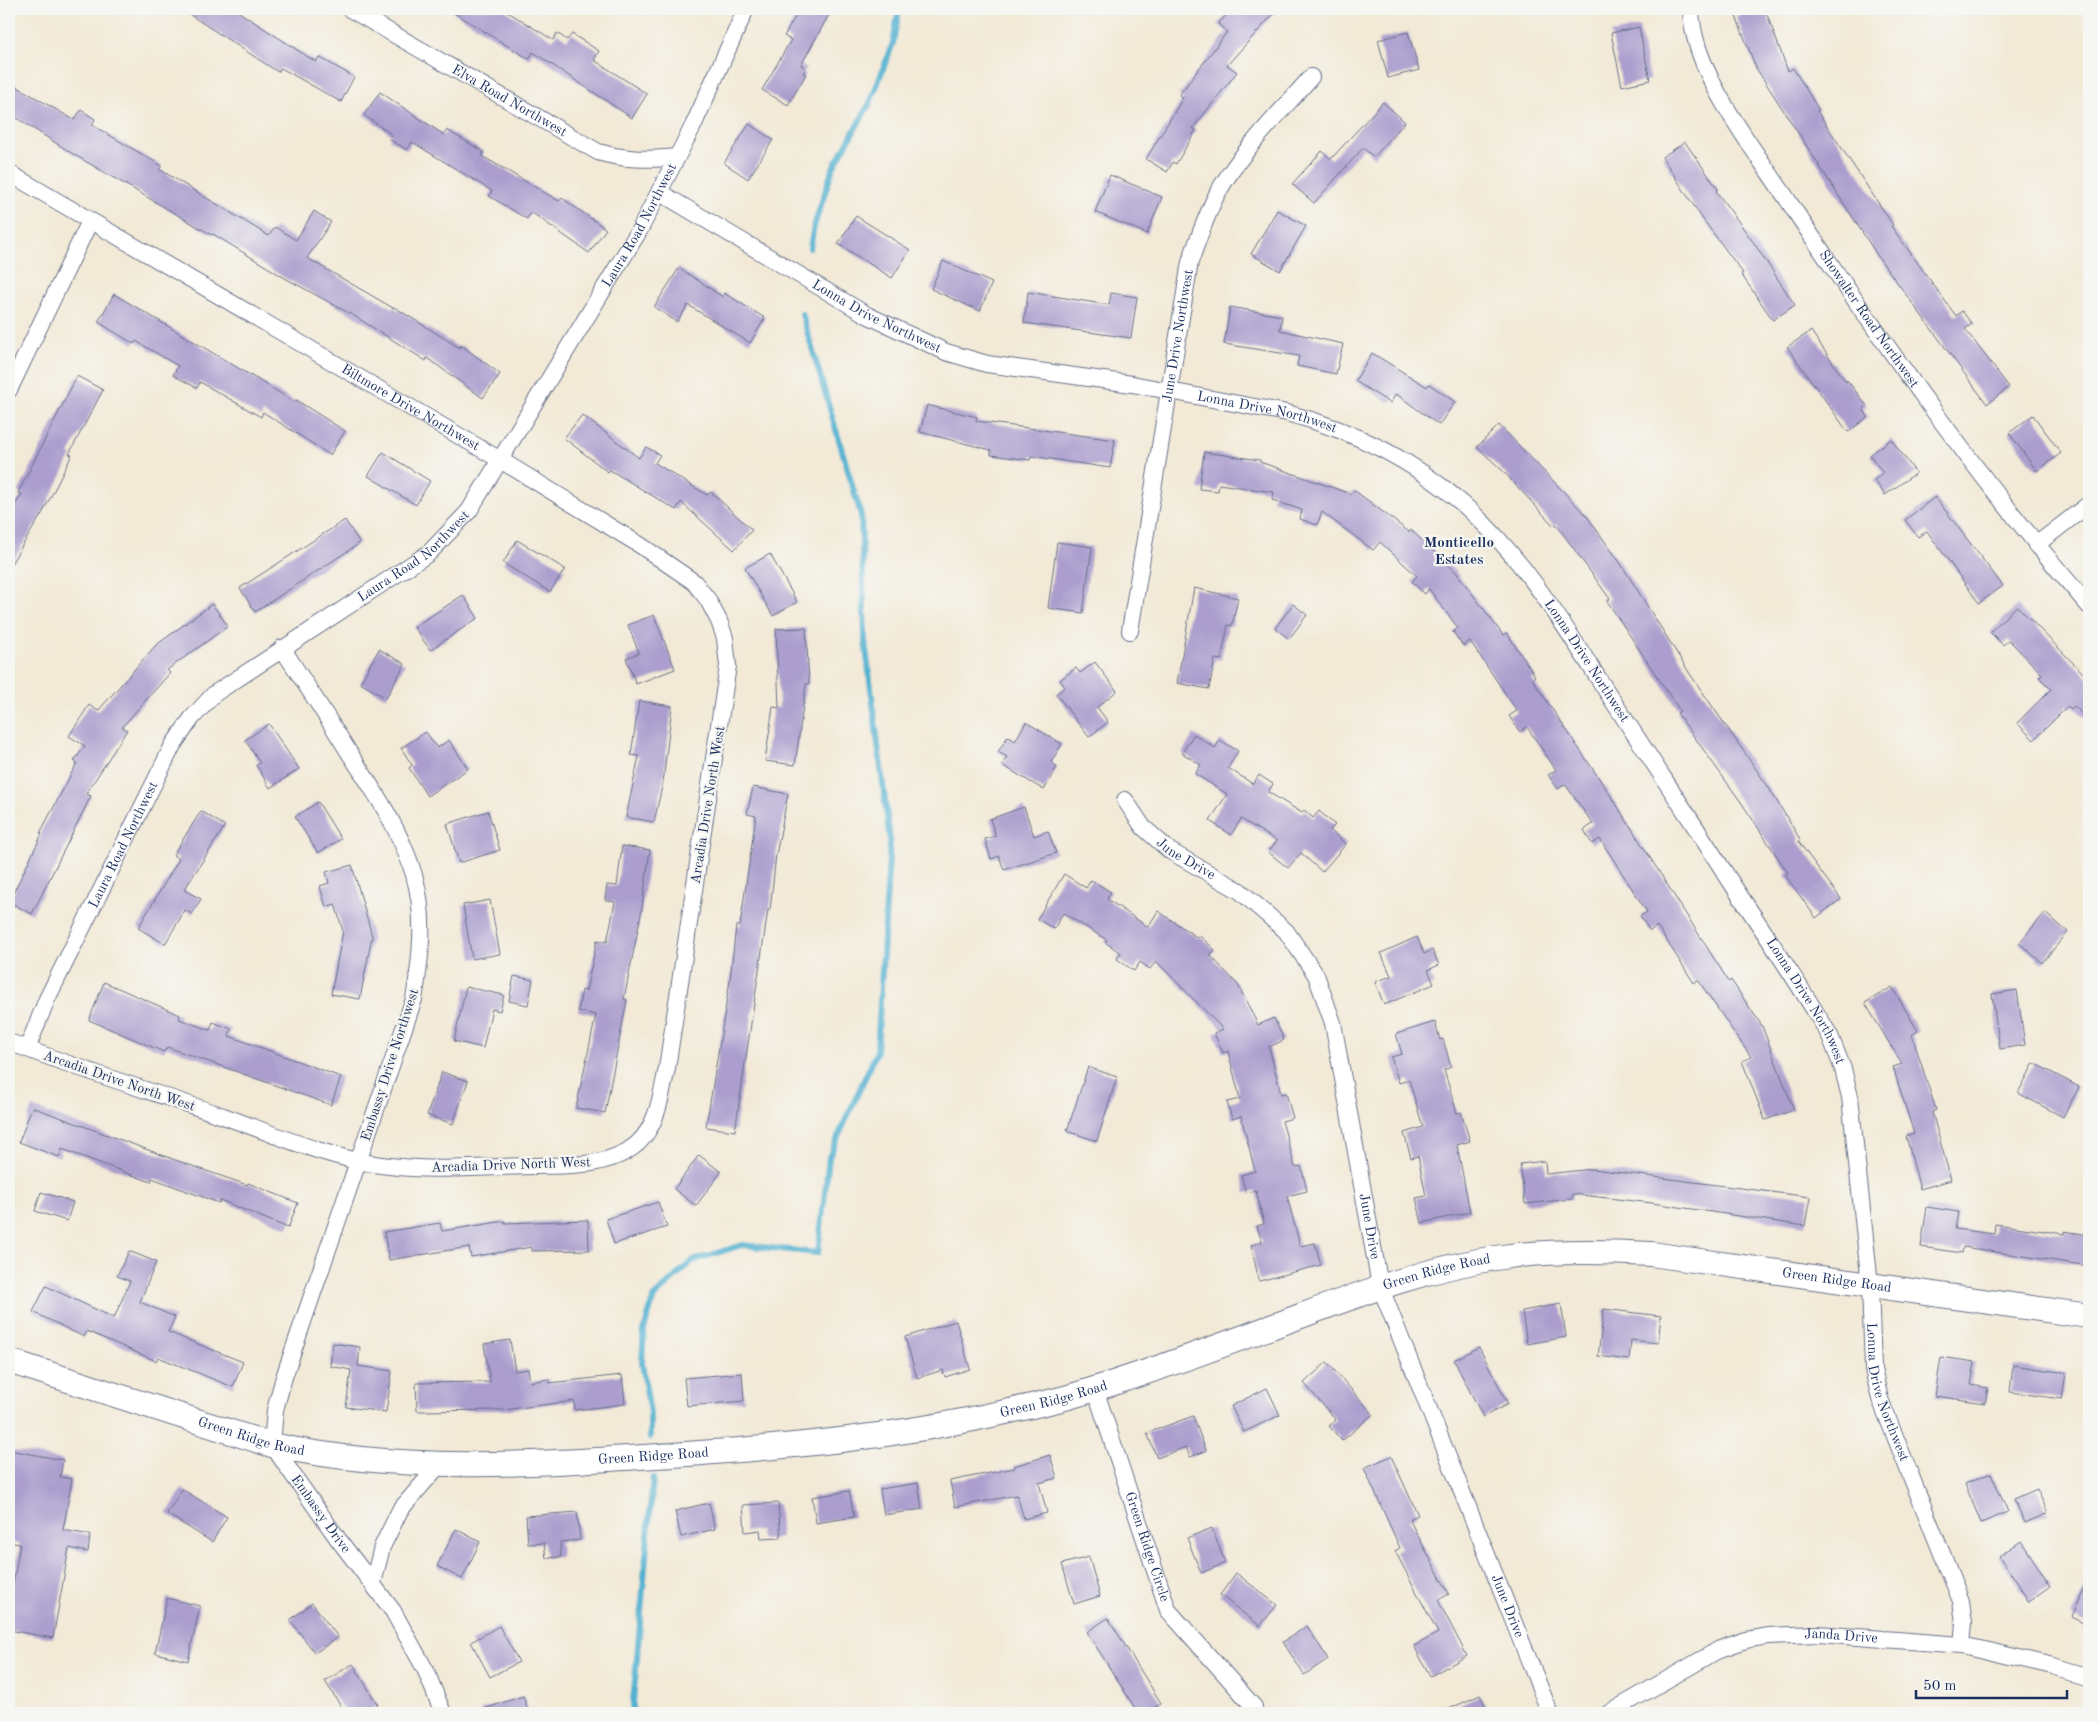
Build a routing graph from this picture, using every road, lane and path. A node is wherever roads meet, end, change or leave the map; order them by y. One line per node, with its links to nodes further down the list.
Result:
1 (350, 9): 5 (street, Elva Road Northwest)
2 (746, 9): 5 (street, Laura Road Northwest)
3 (1691, 9): 13 (street, Showalter Road Northwest)
4 (1311, 76): 10 (street, June Drive Northwest)
5 (677, 157): 7 (street, Laura Road Northwest)
6 (9, 173): 8 (street, Biltmore Drive Northwest)
7 (659, 192): 10 (street, Lonna Drive Northwest); 11 (street, Laura Road Northwest)
8 (90, 221): 9 (street); 11 (street, Biltmore Drive Northwest)
9 (9, 390)
10 (1168, 391): 15 (street, June Drive Northwest); 22 (street, Lonna Drive Northwest)
11 (502, 460): 16 (street, Laura Road Northwest); 17 (street, Biltmore Drive Northwest)
12 (2089, 504): 13 (street)
13 (2036, 545): 14 (street, Showalter Road Northwest)
14 (2089, 606)
15 (1130, 631)
16 (282, 648): 20 (street, Laura Road Northwest); 21 (street, Embassy Drive Northwest)
17 (723, 704): 21 (street, Arcadia Drive North West)
18 (1126, 800): 23 (street, June Drive)
19 (9, 1042): 20 (street, Arcadia Drive North West)
20 (27, 1049): 21 (street, Arcadia Drive North West)
21 (359, 1161): 27 (street, Embassy Drive Northwest)
22 (1870, 1285): 23 (street, Green Ridge Road); 24 (street, Green Ridge Road); 30 (street, Lonna Drive Northwest)
23 (1380, 1286): 26 (street, Green Ridge Road); 34 (street, June Drive)
24 (2089, 1316)
25 (9, 1361): 27 (street, Green Ridge Road)
26 (1096, 1389): 28 (street, Green Ridge Road); 32 (street, Green Ridge Circle)
27 (272, 1445): 28 (street, Green Ridge Road); 29 (street, Embassy Drive)
28 (439, 1465): 29 (street)
29 (373, 1583): 33 (street, Embassy Drive)
30 (1962, 1645): 31 (street, Janda Drive); 35 (street, Janda Drive)
31 (2089, 1677)
32 (1254, 1707)
33 (443, 1713)
34 (1550, 1713)
35 (1609, 1713)

